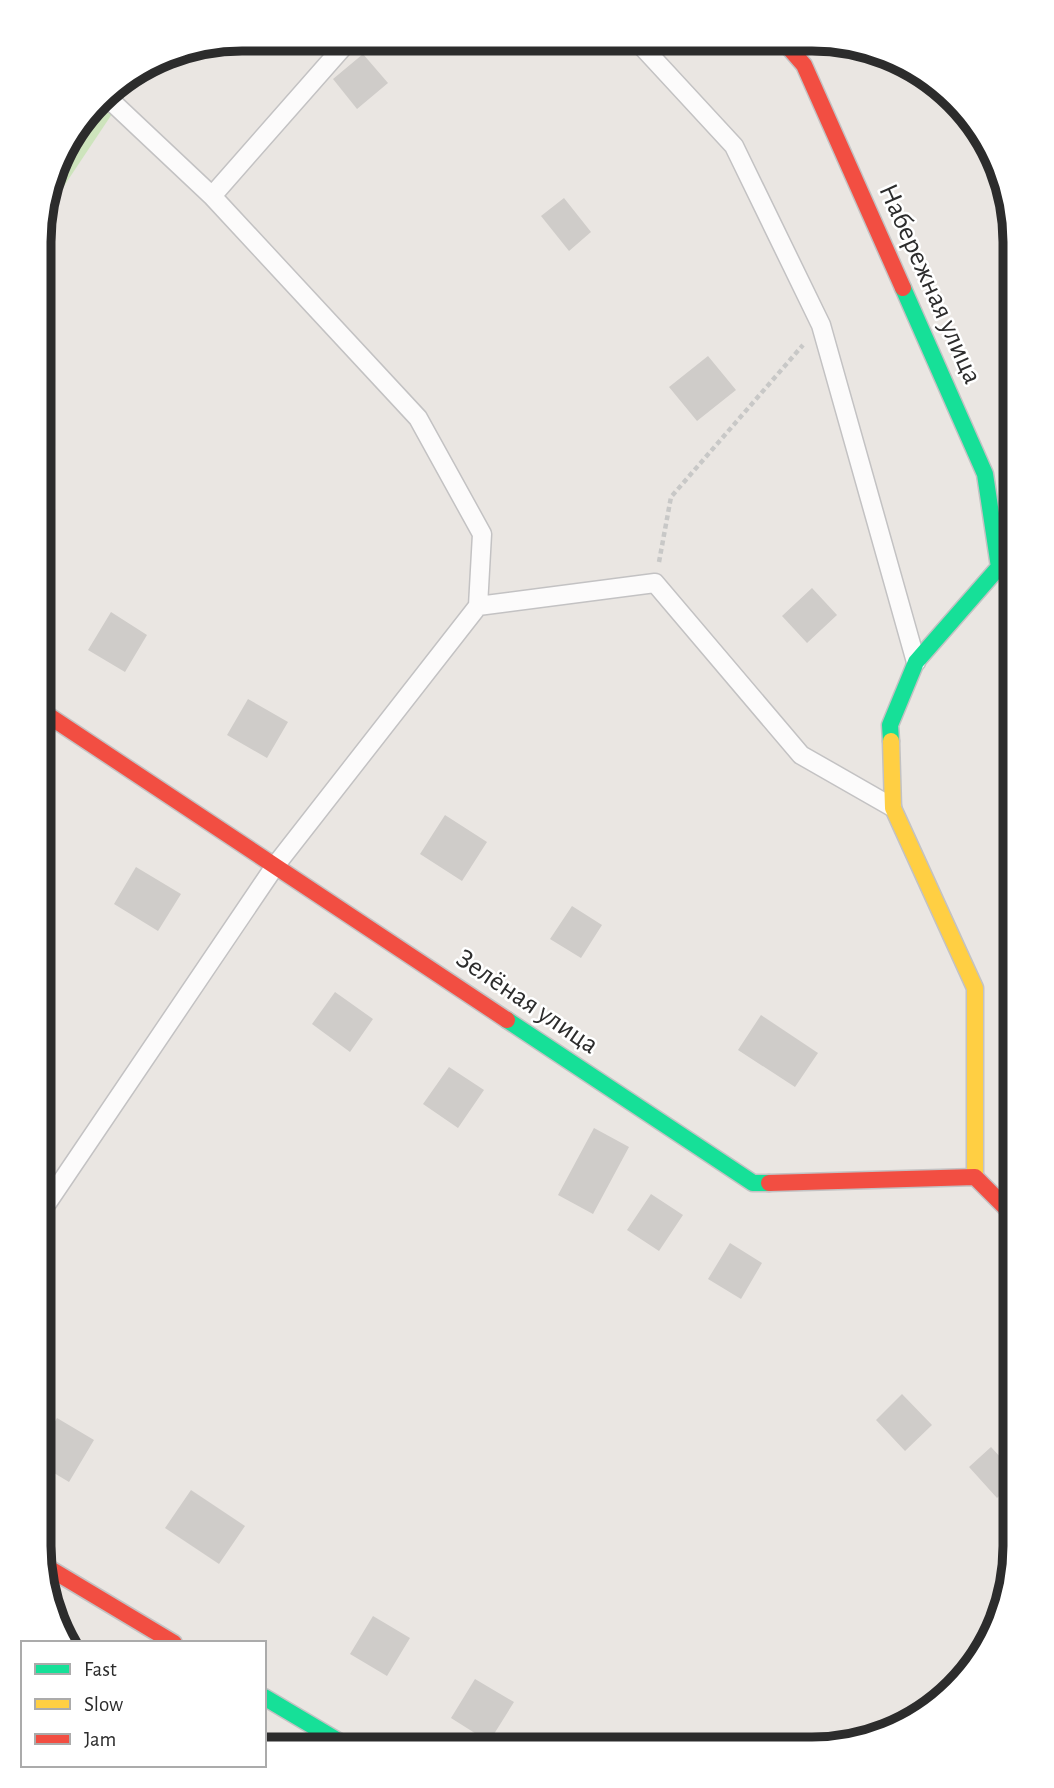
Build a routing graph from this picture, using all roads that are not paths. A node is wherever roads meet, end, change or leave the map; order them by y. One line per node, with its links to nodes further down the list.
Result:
1 (339, 51): 5 (lane)
2 (646, 51): 7 (lane)
3 (792, 51): 7 (street, Набережная улица)
4 (112, 102): 5 (lane)
5 (212, 196): 6 (lane)
6 (478, 606): 9 (lane); 10 (lane)
7 (916, 662): 9 (street, Набережная улица)
8 (51, 717): 10 (street, Зелёная улица)
9 (893, 808): 11 (street, Набережная улица)
10 (275, 866): 11 (street, Зелёная улица); 12 (lane)
11 (975, 1177): 13 (street)
12 (51, 1197)
13 (1003, 1205)
14 (52, 1570): 15 (street)
15 (171, 1641)
16 (266, 1698): 17 (street)
17 (331, 1737)

